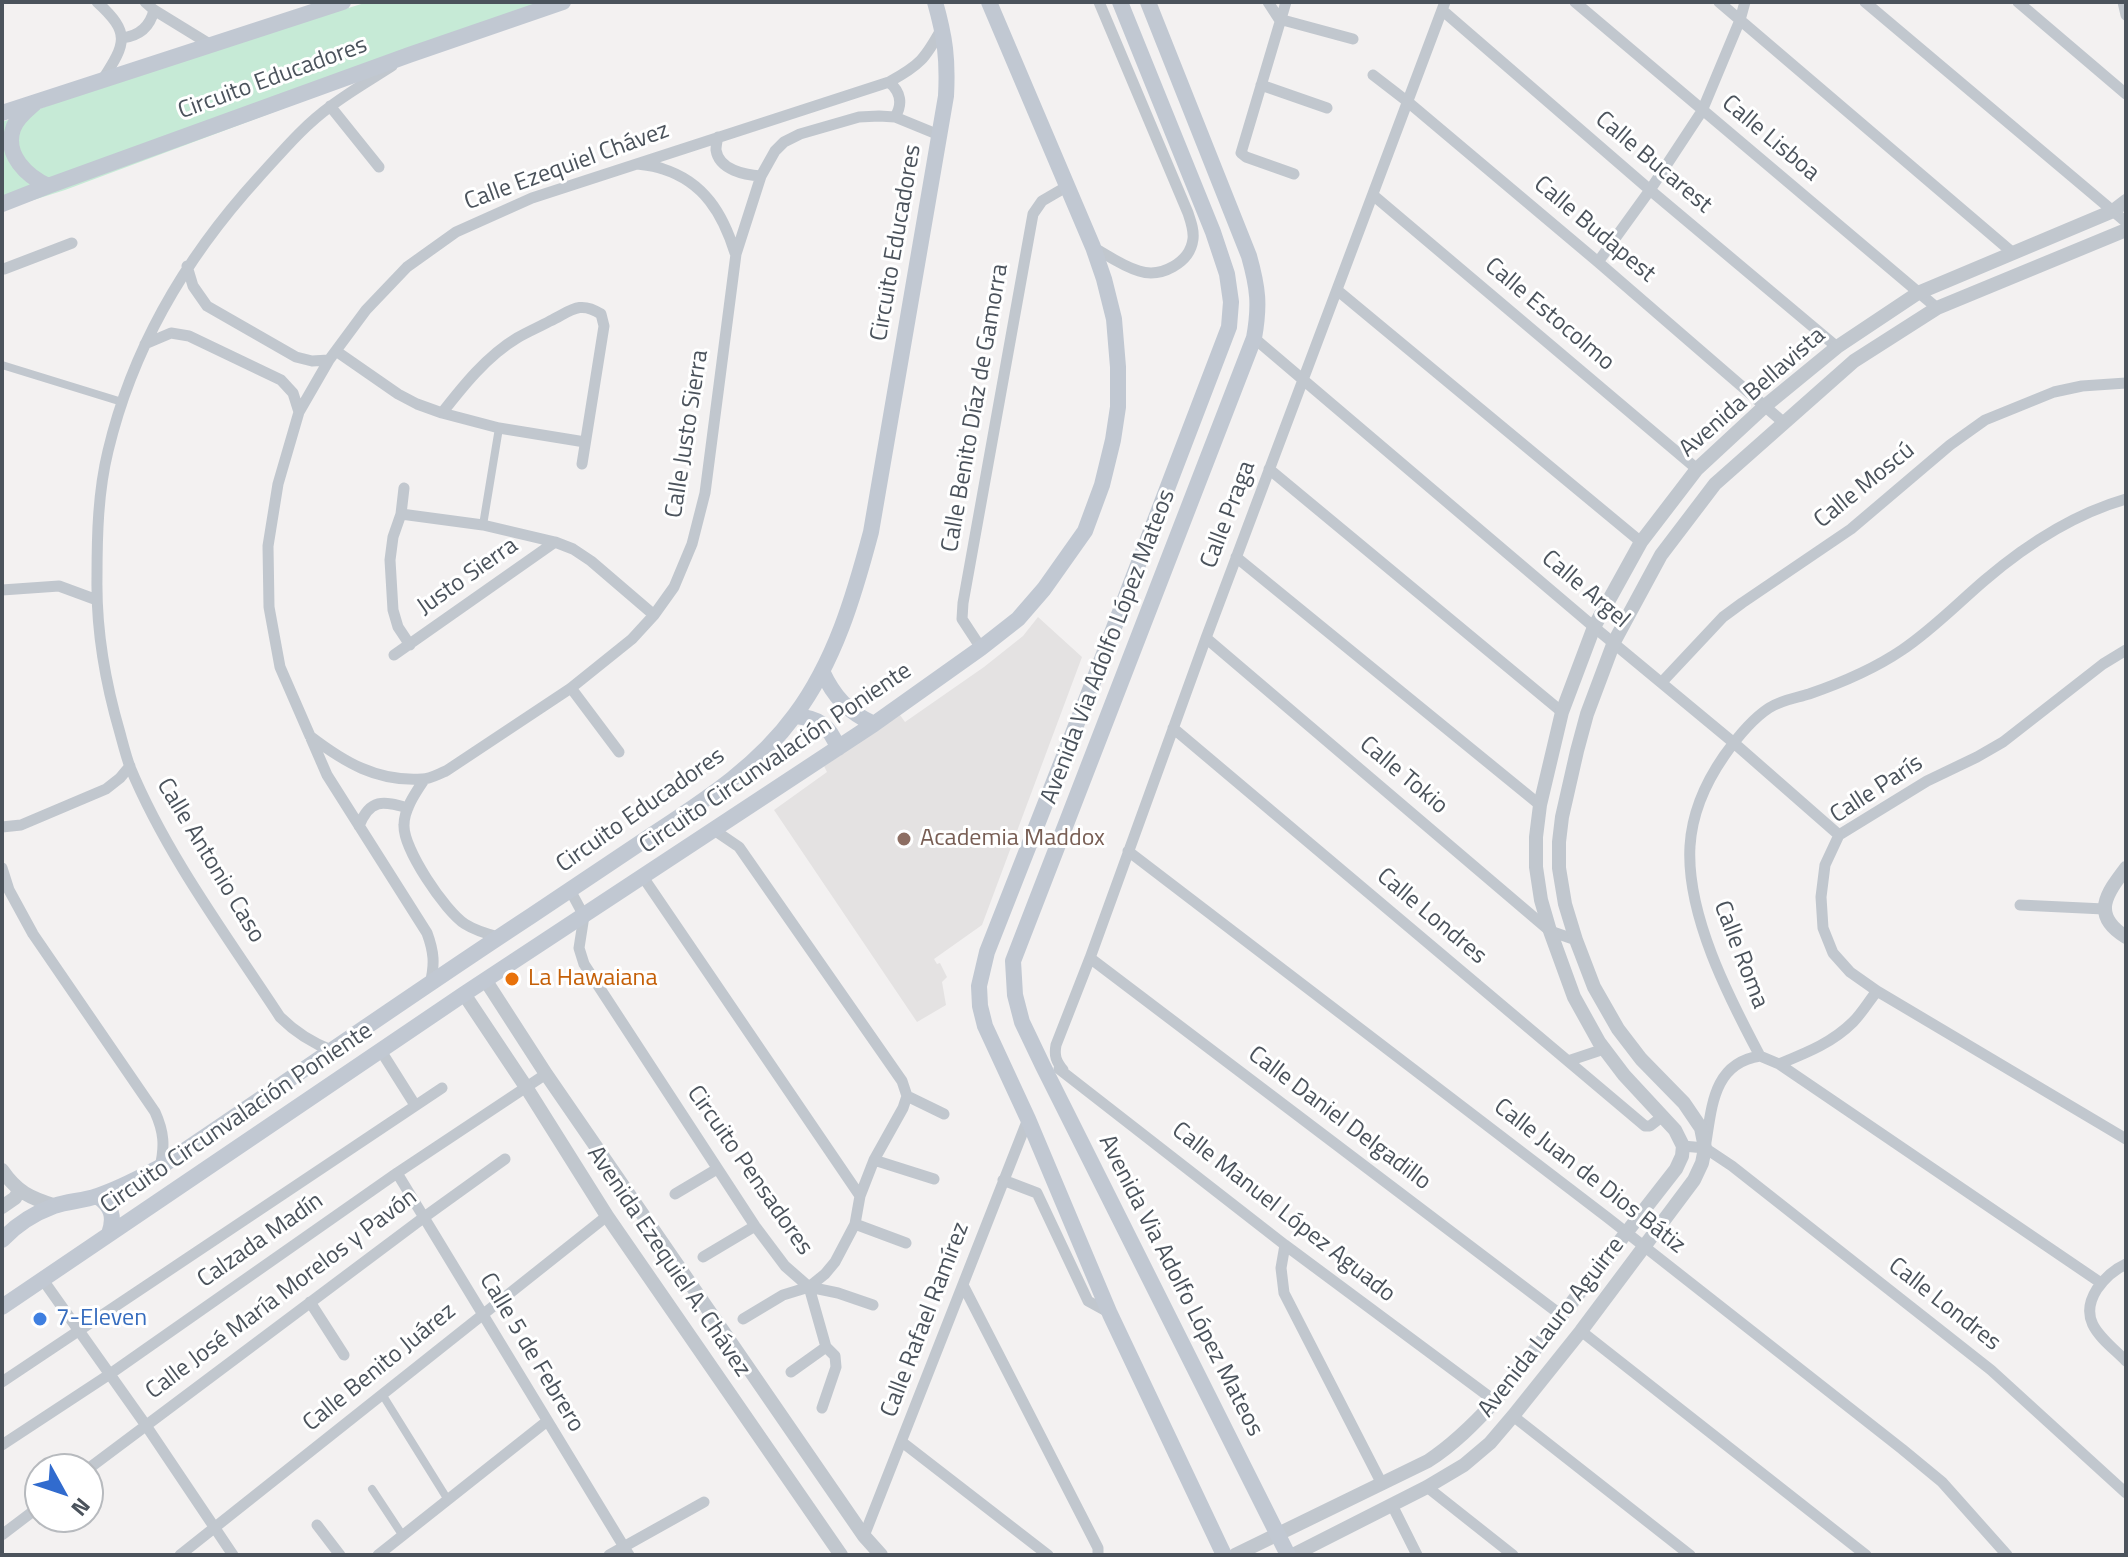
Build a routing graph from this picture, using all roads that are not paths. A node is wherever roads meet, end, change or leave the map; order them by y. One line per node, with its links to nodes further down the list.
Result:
1 (97, 2): 24 (street)
2 (343, 2): 17 (main road)
3 (563, 2): 27 (main road, Circuito Educadores)
4 (935, 2): 23 (main road, Circuito Educadores)
5 (989, 2): 48 (main road, Circuito Circunvalación Poniente)
6 (1099, 2): 57 (street)
7 (1120, 2): 152 (main road, Avenida Via Adolfo López Mateos)
8 (1148, 2): 66 (main road, Avenida Via Adolfo López Mateos)
9 (1268, 2): 21 (street)
10 (1286, 2): 21 (street)
11 (1575, 2): 38 (street, Calle Lisboa)
12 (1719, 2): 22 (street)
13 (1745, 2): 22 (street)
14 (1865, 2): 53 (street)
15 (2018, 2): 33 (street)
16 (2123, 2): 20 (street)
17 (321, 5): 26 (main road)
18 (150, 6): 24 (street); 26 (street)
19 (1444, 6): 35 (street, Calle Praga); 49 (street, Calle Bucarest)
20 (2126, 15)
21 (1279, 19): 25 (street); 32 (street)
22 (1740, 20): 38 (street); 58 (street)
23 (942, 28): 31 (street, Calle Ezequiel Chávez); 41 (main road, Circuito Educadores)
24 (122, 38): 30 (street)
25 (1353, 39)
26 (211, 45): 30 (main road)
27 (409, 55): 36 (street, Calle Antonio Caso); 47 (main road, Circuito Educadores)
28 (1373, 75): 35 (street, Calle Budapest)
29 (2126, 76): 33 (street)
30 (101, 81): 34 (main road)
31 (889, 82): 40 (street); 42 (street, Calle Ezequiel Chávez)
32 (1261, 85): 37 (street); 45 (street)
33 (2124, 93)
34 (35, 102): 39 (main road); 47 (main road)
35 (1408, 102): 50 (street, Calle Praga); 60 (street, Calle Budapest)
36 (330, 106): 44 (street); 61 (street, Calle Antonio Caso)
37 (1327, 108)
38 (1702, 111): 49 (street); 64 (street, Calle Lisboa)
39 (2, 113)
40 (895, 117): 41 (street, Calle Justo Sierra); 46 (street, Calle Justo Sierra)
41 (939, 135): 100 (main road, Circuito Educadores)
42 (718, 137): 43 (street, Calle Ezequiel Chávez); 46 (street)
43 (634, 163): 59 (street, Calle Justo Sierra); 69 (street, Calle Ezequiel Chávez)
44 (379, 167)
45 (1294, 174)
46 (761, 176): 59 (street, Calle Justo Sierra)
47 (48, 186): 52 (main road, Circuito Educadores)
48 (1066, 187): 57 (main road, Circuito Circunvalación Poniente); 97 (street, Calle Benito Díaz de Gamorra)
49 (1650, 190): 60 (street); 68 (street, Calle Bucarest)
50 (1373, 195): 63 (street, Calle Praga); 82 (street, Calle Estocolmo)
51 (2126, 201): 53 (street, Avenida Bellavista)
52 (2, 204)
53 (2113, 211): 54 (street); 58 (street, Avenida Bellavista)
54 (2126, 222)
55 (2126, 230): 65 (street, Avenida Bellavista)
56 (72, 243): 62 (street)
57 (1093, 247): 97 (main road, Circuito Circunvalación Poniente)
58 (2013, 253): 64 (street, Avenida Bellavista)
59 (736, 254): 92 (street, Calle Justo Sierra)
60 (1598, 262): 74 (street, Calle Budapest)
61 (187, 266): 67 (street, Calle Antonio Caso); 69 (street)
62 (3, 269)
63 (1337, 290): 71 (street, Calle Praga); 88 (street)
64 (1918, 293): 65 (street, Calle Lisboa); 68 (street, Avenida Bellavista)
65 (1937, 308): 77 (street, Avenida Bellavista)
66 (1254, 338): 71 (street, Calle Argel); 141 (main road, Avenida Via Adolfo López Mateos)
67 (144, 344): 73 (street, Calle Antonio Caso); 75 (street)
68 (1837, 347): 74 (street, Avenida Bellavista)
69 (333, 356): 75 (street, Calle Ezequiel Chávez); 76 (street)
70 (2, 365): 73 (street)
71 (1303, 379): 81 (street, Calle Praga); 93 (street, Calle Argel)
72 (2126, 383): 101 (street, Calle Moscú)
73 (122, 402): 91 (street, Calle Antonio Caso)
74 (1765, 406): 77 (street, Calle Budapest); 82 (street, Avenida Bellavista)
75 (299, 412): 107 (street, Calle Ezequiel Chávez)
76 (442, 413): 78 (street); 79 (street)
77 (1783, 422): 95 (street, Avenida Bellavista)
78 (499, 428): 79 (street); 86 (street)
79 (585, 442): 80 (street)
80 (582, 464)
81 (1269, 469): 89 (street, Calle Praga); 103 (street)
82 (1697, 469): 88 (street, Avenida Bellavista)
83 (404, 488): 85 (street)
84 (2126, 499): 108 (street, Calle Roma)
85 (401, 514): 86 (street, Justo Sierra); 96 (street, Justo Sierra)
86 (483, 525): 87 (street, Justo Sierra)
87 (555, 542): 92 (street, Justo Sierra); 96 (street, Justo Sierra)
88 (1641, 542): 93 (street, Avenida Bellavista)
89 (1236, 557): 94 (street, Calle Praga); 113 (street)
90 (2, 590): 91 (street)
91 (97, 600): 111 (street, Calle Antonio Caso)
92 (654, 615): 102 (street, Calle Justo Sierra)
93 (1594, 627): 95 (street, Calle Argel); 103 (street, Avenida Bellavista)
94 (1206, 638): 106 (street, Calle Praga); 127 (street, Calle Tokio)
95 (1614, 642): 101 (street, Calle Argel); 130 (street, Avenida Bellavista)
96 (410, 645): 99 (street)
97 (981, 648): 105 (main road, Circuito Circunvalación Poniente)
98 (2126, 650): 118 (street, Calle París)
99 (394, 655)
100 (822, 671): 104 (main road, Circuito Educadores); 105 (main road)
101 (1662, 682): 108 (street, Calle Argel)
102 (571, 688): 110 (street); 112 (street, Calle Justo Sierra)
103 (1562, 712): 113 (street, Avenida Bellavista)
104 (795, 716): 109 (main road); 123 (main road, Circuito Educadores)
105 (874, 724): 109 (main road, Circuito Circunvalación Poniente)
106 (1173, 728): 119 (street, Calle Praga); 142 (street, Calle Londres)
107 (308, 735): 112 (street); 115 (street, Calle Ezequiel Chávez)
108 (1734, 743): 118 (street, Calle Argel); 140 (street, Calle Roma)
109 (838, 748): 117 (main road, Circuito Circunvalación Poniente)
110 (619, 752)
111 (130, 766): 116 (street); 138 (street, Calle Antonio Caso)
112 (424, 780): 114 (street)
113 (1540, 805): 127 (street, Avenida Bellavista)
114 (408, 808): 115 (street); 128 (street)
115 (359, 826): 133 (street, Calle Ezequiel Chávez)
116 (2, 827)
117 (714, 830): 122 (main road, Circuito Circunvalación Poniente); 148 (street)
118 (1839, 835): 134 (street, Calle París)
119 (1128, 851): 131 (street, Calle Praga); 174 (street, Calle Juan de Dios Bátiz)
120 (2, 868): 158 (street)
121 (2126, 868): 125 (street)
122 (643, 877): 126 (main road, Circuito Circunvalación Poniente); 167 (street)
123 (570, 890): 126 (street); 128 (main road, Circuito Educadores)
124 (2020, 905): 125 (street)
125 (2104, 909): 129 (street)
126 (584, 916): 132 (main road, Circuito Circunvalación Poniente); 159 (street, Circuito Pensadores)
127 (1550, 931): 130 (street, Calle Tokio); 137 (street, Avenida Bellavista)
128 (499, 937): 133 (main road, Circuito Educadores)
129 (2126, 937)
130 (1576, 940): 155 (street, Avenida Bellavista)
131 (1090, 958): 136 (street, Calle Praga); 191 (street, Calle Daniel Delgadillo)
132 (486, 981): 135 (main road, Circuito Circunvalación Poniente); 145 (street, Avenida Ezequiel A. Chávez)
133 (430, 984): 138 (main road, Circuito Educadores)
134 (1877, 991): 143 (street); 153 (street, Calle París)
135 (464, 994): 139 (main road, Circuito Circunvalación Poniente); 146 (street, Avenida Ezequiel A. Chávez)
136 (1056, 1045): 141 (street); 144 (street)
137 (1604, 1049): 142 (street); 151 (street, Avenida Bellavista)
138 (333, 1051): 158 (main road, Circuito Educadores)
139 (381, 1051): 149 (street); 175 (main road, Circuito Circunvalación Poniente)
140 (1760, 1056): 143 (street); 155 (street, Avenida Lauro Aguirre)
141 (1041, 1061): 144 (street, Calle Manuel López Aguado); 220 (main road, Avenida Via Adolfo López Mateos)
142 (1568, 1061): 151 (street, Calle Londres)
143 (1779, 1064): 183 (street)
144 (1063, 1070): 178 (street, Calle Manuel López Aguado)
145 (546, 1074): 146 (street, Calzada Madín); 223 (street, Avenida Ezequiel A. Chávez)
146 (526, 1087): 161 (street, Calzada Madín); 170 (street, Avenida Ezequiel A. Chávez)
147 (442, 1088): 149 (street)
148 (907, 1096): 150 (street); 157 (street, Circuito Pensadores)
149 (415, 1105): 193 (street)
150 (944, 1114)
151 (1663, 1116): 154 (street, Avenida Bellavista)
152 (1028, 1119): 163 (street, Calle Rafael Ramírez); 190 (main road, Avenida Via Adolfo López Mateos)
153 (2126, 1139)
154 (1683, 1146): 155 (street, Calle Londres); 174 (street, Avenida Lauro Aguirre)
155 (1705, 1148): 179 (street, Avenida Lauro Aguirre); 213 (street, Calle Londres)
156 (505, 1159): 171 (street, Calle José María Morelos y Pavón)
157 (874, 1160): 162 (street); 167 (street, Circuito Pensadores)
158 (160, 1167): 166 (main road, Circuito Educadores)
159 (717, 1169): 165 (street); 173 (street, Circuito Pensadores)
160 (2, 1170): 164 (street)
161 (397, 1173): 171 (street, Calle 5 de Febrero); 199 (street, Calzada Madín)
162 (934, 1179)
163 (1003, 1180): 184 (street, Calle Rafael Ramírez); 190 (street)
164 (19, 1191): 168 (street); 169 (street)
165 (675, 1194)
166 (97, 1196): 168 (main road, Circuito Educadores); 175 (main road)
167 (860, 1196): 172 (street, Circuito Pensadores)
168 (56, 1206): 176 (main road, Circuito Educadores)
169 (2, 1207)
170 (607, 1216): 189 (street, Calle Benito Juárez); 225 (street, Avenida Ezequiel A. Chávez)
171 (423, 1218): 186 (street, Calle José María Morelos y Pavón); 189 (street, Calle 5 de Febrero)
172 (855, 1224): 177 (street); 185 (street, Circuito Pensadores)
173 (755, 1226): 180 (street); 185 (street, Circuito Pensadores)
174 (1626, 1232): 179 (street, Calle Juan de Dios Bátiz); 191 (street, Avenida Lauro Aguirre)
175 (109, 1234): 182 (main road, Circuito Circunvalación Poniente)
176 (2, 1240)
177 (906, 1243)
178 (1285, 1245): 202 (street, Calle Manuel López Aguado); 210 (street)
179 (1644, 1246): 194 (street, Avenida Lauro Aguirre); 241 (street, Calle Juan de Dios Bátiz)
180 (703, 1257)
181 (2126, 1264): 183 (street)
182 (43, 1280): 188 (main road, Circuito Circunvalación Poniente); 193 (street)
183 (2101, 1283): 197 (street)
184 (963, 1285): 207 (street, Calle Rafael Ramírez); 233 (street)
185 (809, 1287): 187 (street); 192 (street); 195 (street)
186 (310, 1302): 196 (street); 206 (street, Calle José María Morelos y Pavón)
187 (873, 1305)
188 (2, 1307)
189 (482, 1314): 201 (street, Calle Benito Juárez); 205 (street, Calle 5 de Febrero)
190 (1110, 1314): 234 (main road, Avenida Via Adolfo López Mateos)
191 (1561, 1315): 202 (street, Avenida Lauro Aguirre)
192 (743, 1319)
193 (80, 1331): 199 (street); 200 (street)
194 (1581, 1331): 204 (street, Avenida Lauro Aguirre); 240 (street)
195 (826, 1347): 198 (street); 203 (street)
196 (344, 1355)
197 (2126, 1361)
198 (791, 1372)
199 (110, 1374): 206 (street); 208 (street, Calzada Madín)
200 (2, 1382)
201 (382, 1394): 214 (street); 219 (street, Calle Benito Juárez)
202 (1495, 1401): 210 (street, Avenida Lauro Aguirre)
203 (822, 1408)
204 (1513, 1416): 211 (street, Avenida Lauro Aguirre); 239 (street)
205 (546, 1422): 214 (street); 224 (street, Calle 5 de Febrero)
206 (145, 1424): 209 (street, Calle José María Morelos y Pavón); 219 (street)
207 (902, 1442): 223 (street, Calle Rafael Ramírez); 232 (street)
208 (2, 1445)
209 (104, 1456)
210 (1382, 1484): 220 (street, Avenida Lauro Aguirre)
211 (1427, 1487): 216 (street, Avenida Lauro Aguirre); 238 (street)
212 (372, 1489): 222 (street)
213 (2126, 1493)
214 (448, 1500): 222 (street)
215 (704, 1502): 224 (street)
216 (1392, 1505): 236 (street, Avenida Lauro Aguirre); 237 (street)
217 (24, 1518): 221 (street)
218 (317, 1525): 228 (street)
219 (216, 1527): 226 (street, Calle Benito Juárez); 227 (street)
220 (1277, 1534): 235 (street, Avenida Lauro Aguirre); 236 (main road, Avenida Via Adolfo López Mateos)
221 (2, 1535)
222 (403, 1536): 229 (street)
223 (864, 1536): 231 (street, Avenida Ezequiel A. Chávez)
224 (627, 1551): 230 (street)
225 (837, 1554)
226 (180, 1555)
227 (233, 1555)
228 (340, 1555)
229 (378, 1555)
230 (609, 1555)
231 (881, 1555)
232 (1048, 1555)
233 (1098, 1555)
234 (1224, 1555)
235 (1235, 1555)
236 (1290, 1555)
237 (1417, 1555)
238 (1513, 1555)
239 (1690, 1555)
240 (1866, 1555)
241 (2007, 1555)

